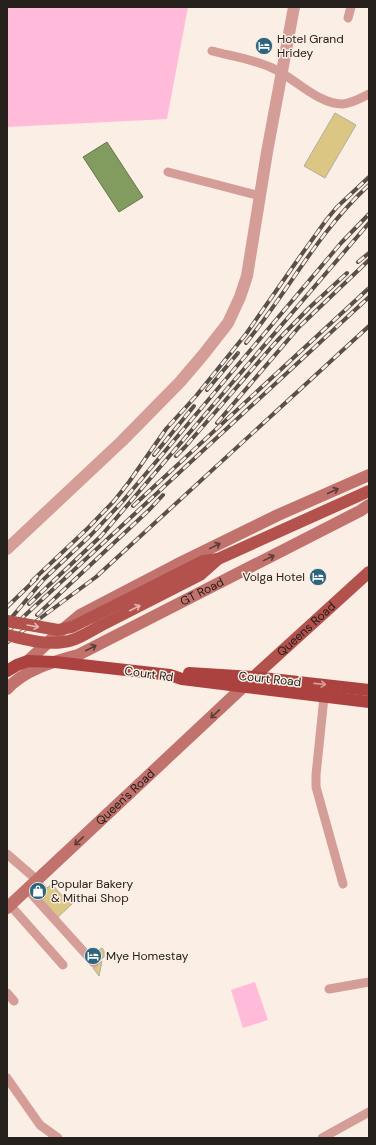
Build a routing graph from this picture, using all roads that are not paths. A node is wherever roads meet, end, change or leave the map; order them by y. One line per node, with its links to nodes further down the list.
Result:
1 (294, 7): 5 (street)
2 (351, 7): 3 (street)
3 (348, 18)
4 (212, 50): 5 (street)
5 (282, 72): 6 (street); 8 (street)
6 (369, 94)
7 (168, 172): 8 (street)
8 (260, 196): 12 (street)
9 (369, 475): 17 (main road, one-way to 9)
10 (369, 491): 13 (main road)
11 (369, 505): 18 (main road, GT Road, one-way to 11)
12 (7, 549)
13 (218, 559): 15 (main road, one-way to 13, bridge); 16 (main road, one-way to 13, bridge)
14 (369, 572): 21 (main road, Queens Road)
15 (7, 621)
16 (7, 635)
17 (27, 661): 18 (highway, Court Rd); 19 (highway)
18 (54, 662): 20 (highway, Court Rd); 23 (main road, GT Road)
19 (7, 671)
20 (170, 676): 21 (highway, Court Road); 22 (highway, Court Rd)
21 (253, 677): 22 (main road, Queens Road); 24 (highway, Court Road, one-way to 24)
22 (243, 687): 25 (highway, Court Road); 28 (main road, Queen's Road, one-way to 28)
23 (7, 689)
24 (369, 690)
25 (324, 697): 26 (highway, Court Road); 29 (street)
26 (369, 702)
27 (7, 854): 28 (street)
28 (37, 880): 30 (main road, Queen's Road)
29 (343, 884)
30 (27, 889): 31 (main road, Queen's Road); 32 (street)
31 (9, 906): 33 (street)
32 (94, 963)
33 (63, 965)
34 (369, 982): 35 (street)
35 (329, 989)
36 (7, 992): 37 (street)
37 (14, 1001)
38 (7, 1078): 40 (street)
39 (369, 1112): 41 (street)
40 (58, 1138)
41 (322, 1138)

